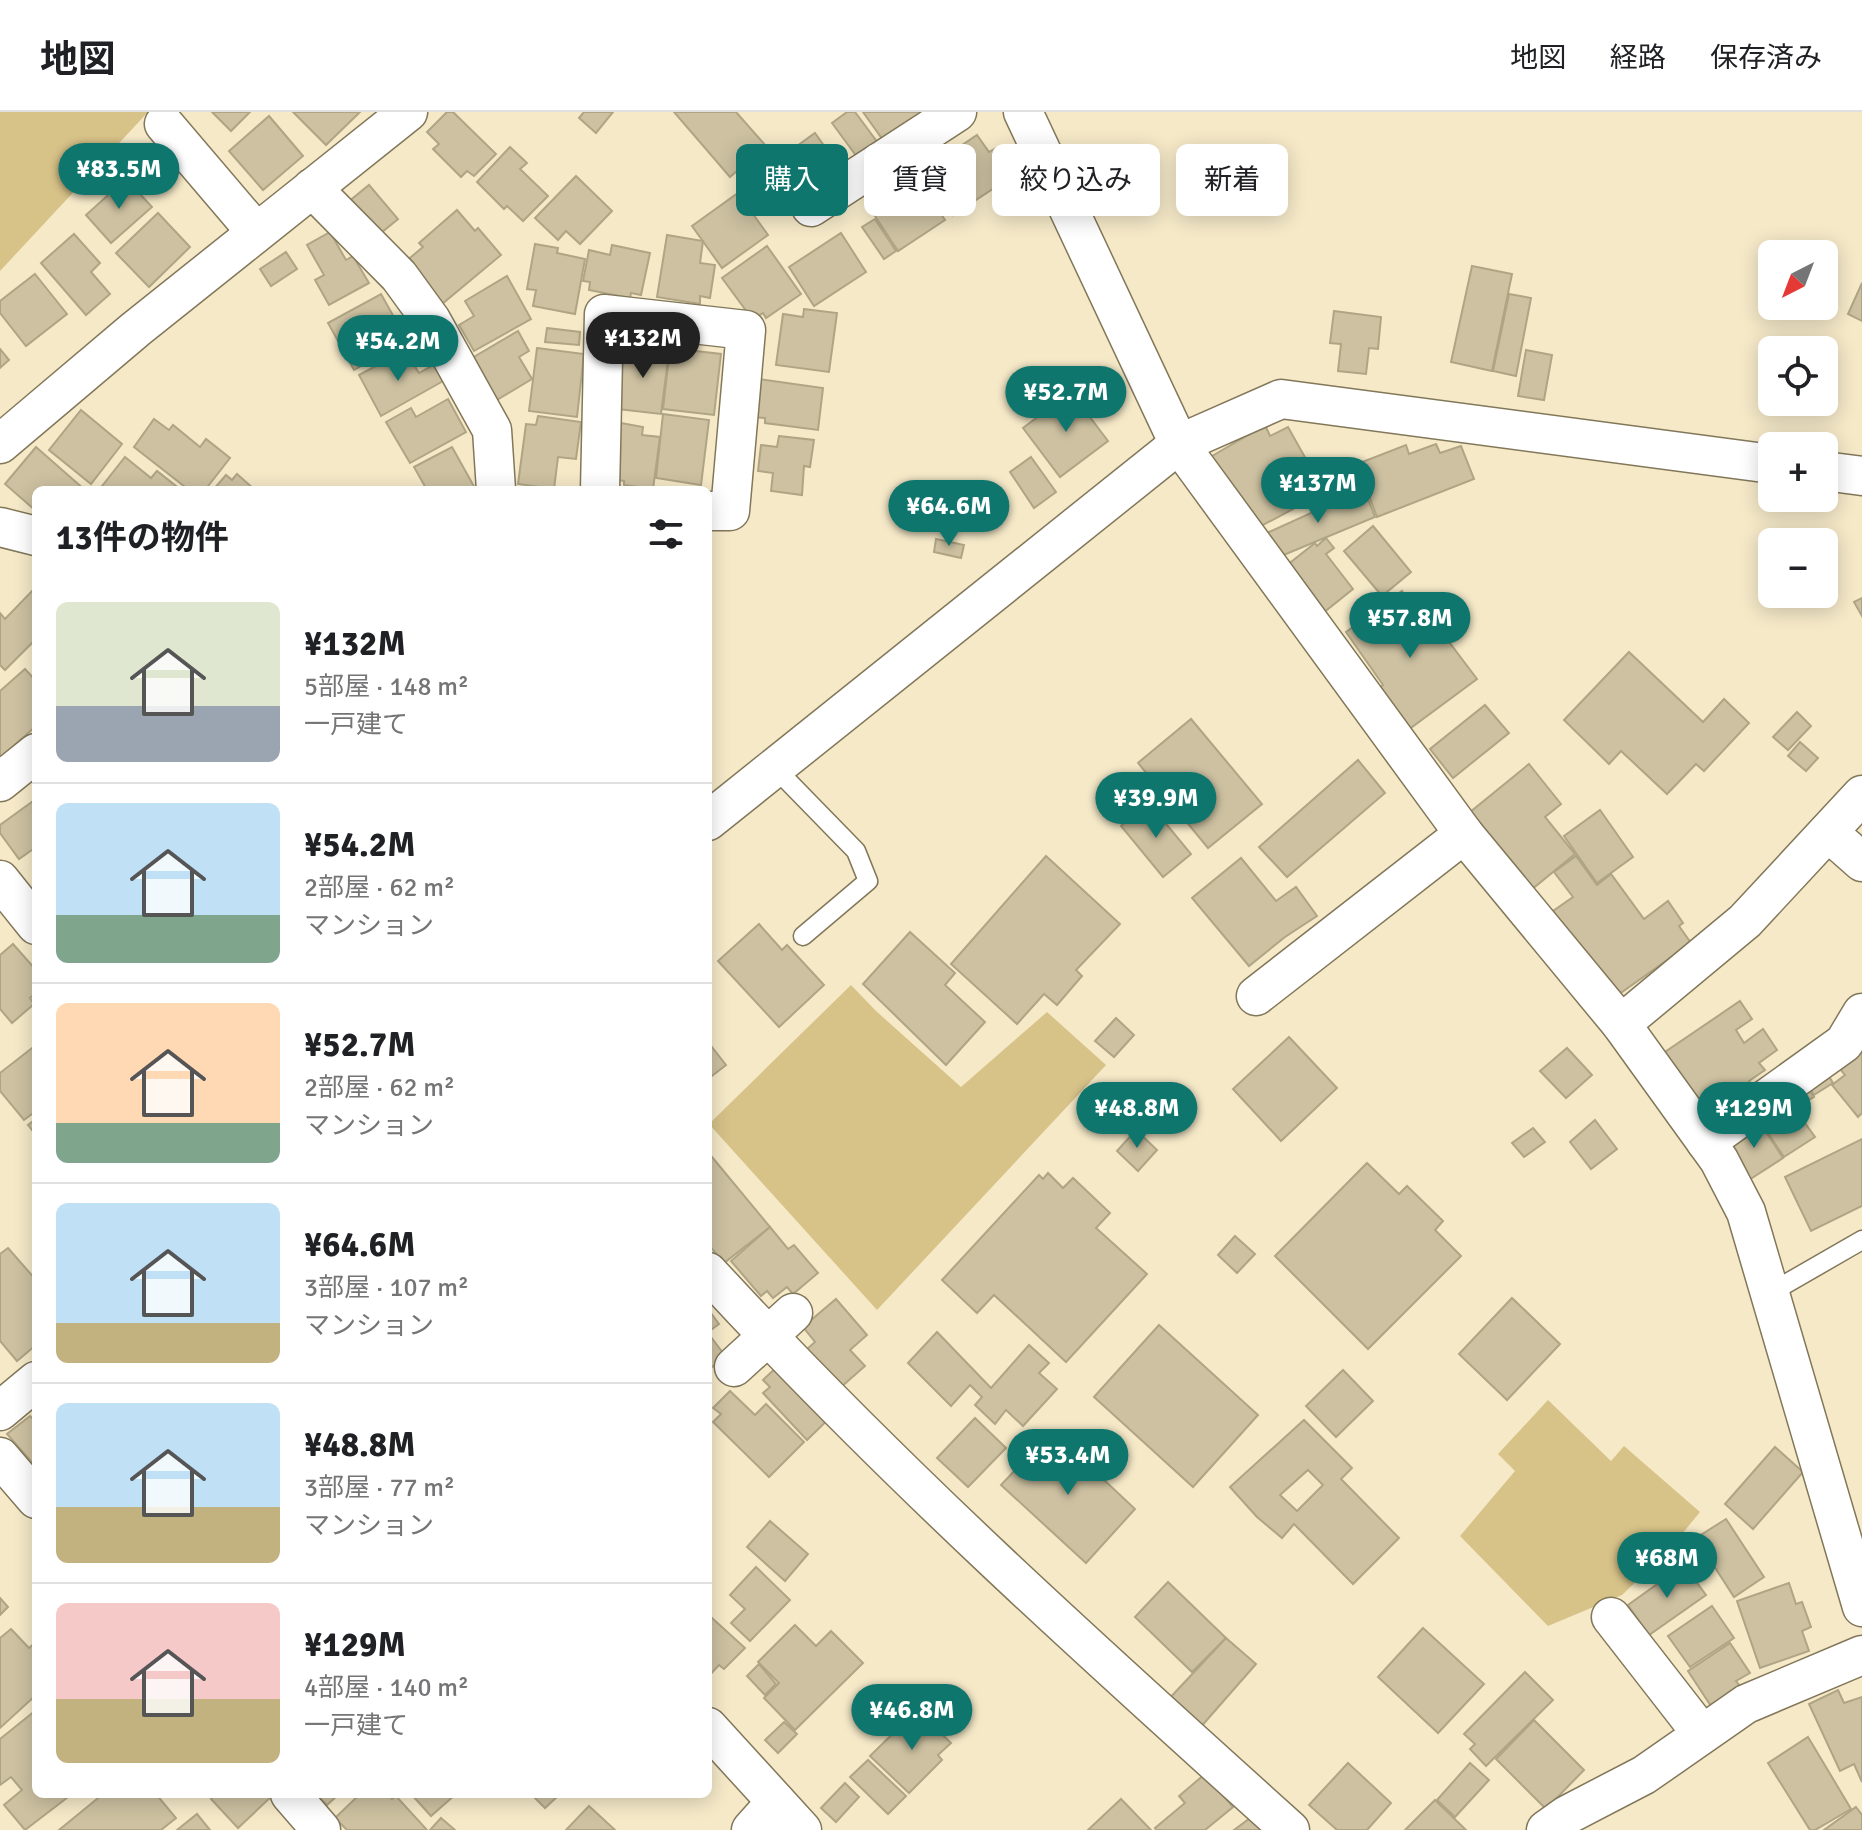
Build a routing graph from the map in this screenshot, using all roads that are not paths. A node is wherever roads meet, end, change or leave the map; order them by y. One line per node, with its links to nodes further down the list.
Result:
1 (408, 112): 6 (street)
2 (957, 112): 5 (street)
3 (1023, 112): 9 (street)
4 (164, 124): 7 (street)
5 (848, 183)
6 (312, 188): 7 (street); 13 (street)
7 (256, 232): 8 (street)
8 (0, 444)
9 (1179, 444): 10 (street); 19 (street); 24 (street)
10 (1758, 462)
11 (1838, 473): 12 (street)
12 (1862, 476)
13 (496, 486)
14 (600, 486): 15 (street)
15 (712, 511)
16 (0, 527): 17 (street)
17 (32, 535)
18 (32, 756): 20 (street)
19 (775, 768): 22 (street); 28 (lane)
20 (0, 782)
21 (1862, 795): 23 (street)
22 (712, 818)
23 (1828, 832): 25 (street); 31 (street)
24 (1464, 834): 29 (street); 31 (street)
25 (1862, 862)
26 (0, 880): 27 (street)
27 (32, 920)
28 (803, 936)
29 (1256, 996)
30 (1862, 1015): 32 (street)
31 (1621, 1024): 32 (street)
32 (1706, 1142): 35 (street)
33 (1862, 1240): 35 (lane)
34 (712, 1275): 36 (street)
35 (1770, 1293): 42 (street)
36 (780, 1324): 37 (street); 52 (street)
37 (734, 1367)
38 (32, 1384): 39 (street)
39 (0, 1411)
40 (0, 1457): 41 (street)
41 (32, 1494)
42 (1862, 1607)
43 (1611, 1617): 46 (street)
44 (1862, 1655): 46 (street)
45 (712, 1731): 48 (street)
46 (1702, 1734): 53 (street)
47 (293, 1798): 49 (street)
48 (776, 1802): 50 (street); 51 (street)
49 (321, 1830)
50 (751, 1830)
51 (802, 1830)
52 (1290, 1830)
53 (1546, 1830)

